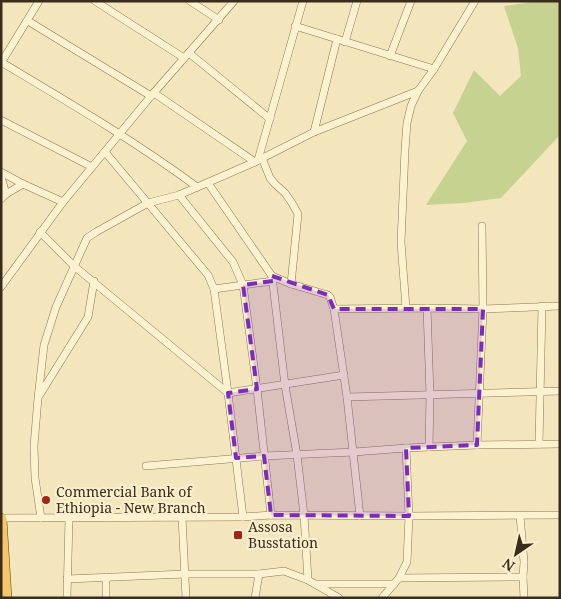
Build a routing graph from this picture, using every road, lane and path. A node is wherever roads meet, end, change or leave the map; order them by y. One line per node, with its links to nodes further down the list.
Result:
1 (39, 1): 9 (street)
2 (95, 1): 14 (street)
3 (190, 1): 10 (street)
4 (234, 1): 10 (street)
5 (303, 1): 11 (street)
6 (356, 1): 13 (street)
7 (411, 1): 15 (street)
8 (475, 1): 17 (street)
9 (28, 20): 16 (street); 19 (street)
10 (219, 20): 14 (street)
11 (295, 26): 12 (street); 20 (street)
12 (337, 39): 13 (street); 22 (street)
13 (345, 42): 15 (street)
14 (187, 55): 19 (street); 20 (street)
15 (390, 56): 17 (street)
16 (1, 62): 23 (street)
17 (434, 69): 18 (street)
18 (418, 91): 22 (street); 47 (street)
19 (152, 94): 23 (street); 25 (street)
20 (270, 119): 25 (street)
21 (1, 120): 26 (street)
22 (314, 132): 25 (street)
23 (120, 134): 24 (street); 31 (street)
24 (105, 152): 26 (street); 35 (street)
25 (258, 160): 29 (street); 42 (street)
26 (92, 167): 34 (street)
27 (1, 172): 30 (street)
28 (1, 177): 33 (street)
29 (208, 183): 31 (street); 39 (street)
30 (23, 184): 33 (street); 34 (street)
31 (197, 187): 32 (street)
32 (178, 195): 35 (street); 41 (street)
33 (4, 197)
34 (63, 202): 37 (street)
35 (148, 203): 38 (street); 44 (street)
36 (482, 226): 50 (street)
37 (40, 232): 38 (street); 43 (street)
38 (74, 266): 40 (street); 60 (street)
39 (272, 278): 41 (street); 42 (street); 52 (street)
40 (94, 281): 56 (street); 60 (street)
41 (243, 284): 44 (street); 53 (street)
42 (291, 284): 49 (street)
43 (1, 287)
44 (214, 289): 56 (street)
45 (542, 306): 46 (street); 50 (street); 54 (street)
46 (560, 306)
47 (406, 308): 48 (street); 49 (street)
48 (427, 308): 50 (street); 58 (street)
49 (334, 309): 51 (street)
50 (483, 309): 57 (street)
51 (344, 375): 52 (street); 59 (street)
52 (285, 385): 53 (street); 67 (street)
53 (257, 389): 56 (street); 68 (street)
54 (539, 392): 55 (street); 57 (street); 61 (street)
55 (560, 392)
56 (228, 393): 69 (street)
57 (479, 393): 58 (street); 63 (street)
58 (430, 395): 59 (street); 64 (street)
59 (347, 397): 66 (street)
60 (38, 398): 79 (street)
61 (539, 444): 62 (street); 63 (street)
62 (560, 444)
63 (477, 445): 64 (street)
64 (429, 447): 65 (street)
65 (406, 448): 66 (street); 75 (street)
66 (354, 452): 67 (street); 74 (street)
67 (297, 455): 68 (street); 72 (street)
68 (264, 456): 69 (street); 71 (street)
69 (236, 458): 70 (street); 78 (street)
70 (146, 466)
71 (271, 515): 72 (street); 78 (street)
72 (304, 515): 74 (street); 88 (street)
73 (560, 515): 76 (street)
74 (360, 516): 75 (street)
75 (409, 516): 76 (street); 86 (street)
76 (520, 516): 85 (street)
77 (182, 517): 78 (street); 81 (street); 82 (street)
78 (243, 517)
79 (41, 518): 80 (street); 81 (street)
80 (1, 519): 91 (highway)
81 (69, 519): 87 (street)
82 (185, 574): 83 (street); 84 (street); 94 (street)
83 (259, 574): 88 (street); 95 (street)
84 (106, 577): 87 (street); 93 (street)
85 (523, 577): 86 (street); 98 (street)
86 (399, 578): 90 (street)
87 (68, 579): 92 (street)
88 (308, 580): 89 (street)
89 (316, 584): 90 (street); 96 (street)
90 (394, 584): 97 (street)
91 (6, 598)
92 (67, 598)
93 (106, 598)
94 (186, 598)
95 (255, 598)
96 (339, 598)
97 (382, 598)
98 (524, 598)

